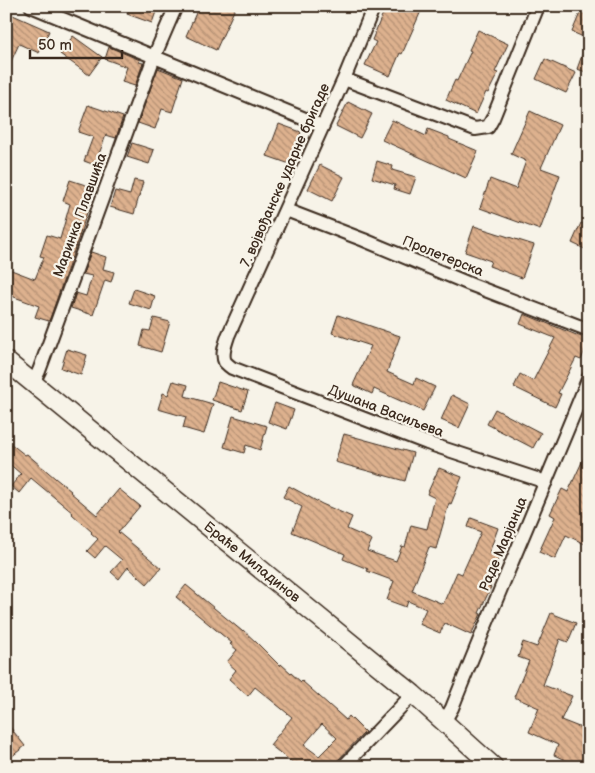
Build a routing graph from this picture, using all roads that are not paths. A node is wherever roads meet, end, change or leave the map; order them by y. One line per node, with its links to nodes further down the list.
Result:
1 (31, 6): 5 (street)
2 (176, 6): 5 (street, Маринка Плавшића)
3 (374, 6): 6 (street, 7. војвођанске ударне бригаде)
4 (538, 6): 6 (street)
5 (154, 57): 7 (street); 13 (street, Маринка Плавшића)
6 (344, 79): 7 (street, 7. војвођанске ударне бригаде)
7 (322, 126): 8 (street, 7. војвођанске ударне бригаде)
8 (286, 210): 9 (street, Пролетерска); 10 (street, 7. војвођанске ударне бригаде)
9 (589, 330)
10 (223, 355): 14 (street, Душана Васиљева)
11 (9, 369): 13 (main road, Браће Миладинов)
12 (589, 377): 14 (street, Раде Марјанца)
13 (33, 383): 15 (main road, Браће Миладинов)
14 (546, 482): 16 (street, Раде Марјанца)
15 (413, 694): 16 (main road, Браће Миладинов); 17 (street)
16 (444, 722): 18 (main road, Браће Миладинов)
17 (343, 767)
18 (494, 767)

